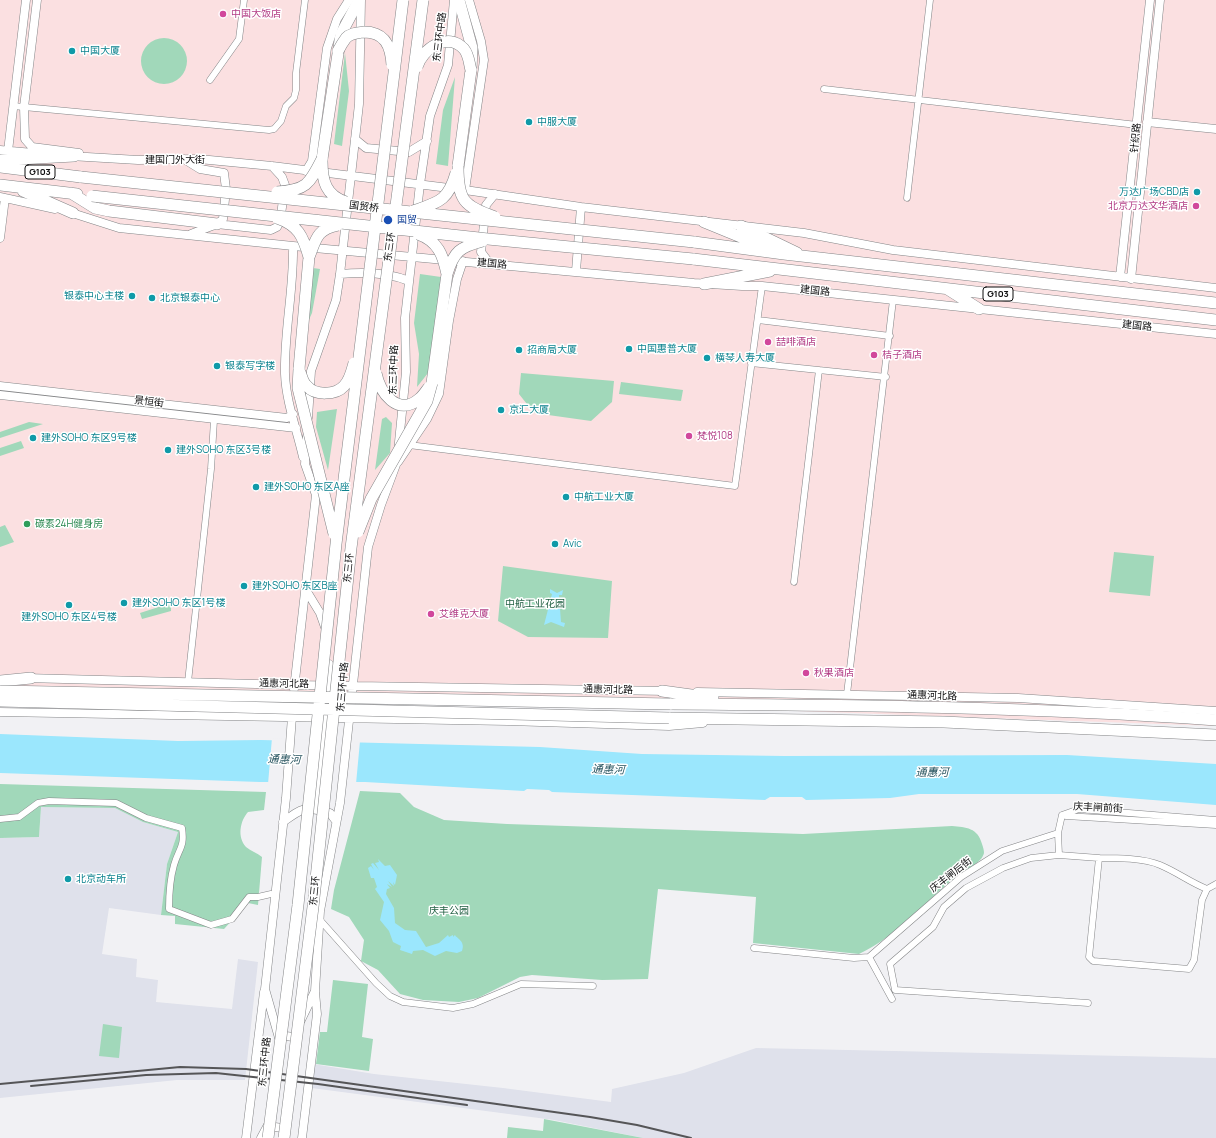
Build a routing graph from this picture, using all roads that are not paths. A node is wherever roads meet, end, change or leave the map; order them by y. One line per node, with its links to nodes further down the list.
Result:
1 (26, 0): 22 (street)
2 (37, 0): 23 (street)
3 (244, 0): 17 (street)
4 (305, 0): 23 (street)
5 (349, 0): 38 (street)
6 (360, 0): 15 (highway); 27 (street)
7 (404, 0): 18 (highway, 东三环, bridge)
8 (423, 0): 19 (highway, 东三环, bridge)
9 (454, 0): 28 (street, 东三环中路)
10 (459, 0): 16 (highway, bridge)
11 (469, 0): 43 (street)
12 (930, 0): 21 (street)
13 (1150, 0): 25 (street, 针织路)
14 (1160, 0): 24 (street, 针织路)
15 (338, 51): 18 (highway, bridge); 33 (highway)
16 (471, 70): 19 (highway, bridge); 37 (highway)
17 (210, 80)
18 (393, 87): 90 (highway, 东三环, bridge)
19 (411, 89): 91 (highway, 东三环, bridge)
20 (824, 89): 21 (street)
21 (918, 100): 25 (street); 48 (street)
22 (13, 106): 23 (street); 29 (street)
23 (24, 107): 31 (street)
24 (1147, 122): 26 (street); 77 (street, 针织路)
25 (1137, 125): 76 (street, 针织路)
26 (1216, 129)
27 (355, 139): 28 (street); 39 (street)
28 (427, 140): 40 (street, 东三环中路)
29 (4, 150): 30 (street, 建国门外大街)
30 (74, 156): 31 (street, 建国门外大街); 34 (highway)
31 (101, 159): 32 (street, 建国门外大街)
32 (184, 159): 36 (street, 建国门外大街); 55 (street)
33 (322, 159): 45 (highway, bridge); 49 (highway, bridge)
34 (0, 160)
35 (0, 166): 45 (highway, 国贸桥 / G103, bridge)
36 (272, 166): 38 (street, 建国门外大街); 55 (street)
37 (458, 166): 52 (highway, bridge); 57 (highway, bridge)
38 (306, 171): 39 (street, 建国门外大街)
39 (350, 176): 40 (street, 建国门外大街); 64 (street)
40 (420, 184): 43 (street, 建国门外大街); 67 (street, 东三环中路)
41 (0, 185): 42 (highway, G103)
42 (12, 186): 44 (highway, G103); 51 (highway)
43 (465, 190): 46 (street)
44 (71, 193): 53 (highway, 国贸桥 / G103, bridge); 55 (highway)
45 (255, 194): 49 (highway, 国贸桥 / G103, bridge)
46 (495, 194): 50 (street); 71 (street)
47 (2, 198): 51 (street); 61 (street)
48 (908, 198)
49 (359, 206): 52 (highway, 国贸桥 / G103, bridge)
50 (581, 207): 54 (street); 73 (street)
51 (73, 213): 60 (street)
52 (408, 213): 57 (highway, 国贸桥 / G103, bridge)
53 (264, 214): 56 (highway, 国贸桥 / G103, bridge); 66 (highway, bridge)
54 (704, 222): 58 (street); 65 (highway)
55 (217, 224): 60 (street)
56 (355, 224): 59 (highway, 国贸桥 / G103, bridge); 66 (highway, bridge)
57 (517, 224): 65 (highway, 国贸桥 / G103, bridge)
58 (741, 226): 68 (highway); 76 (street)
59 (406, 230): 62 (highway, 国贸桥 / G103, bridge); 75 (highway, bridge)
60 (188, 235): 63 (street)
61 (0, 238)
62 (488, 239): 69 (highway, 国贸桥 / G103, bridge); 75 (highway, bridge)
63 (293, 246): 64 (street); 99 (street)
64 (342, 250): 67 (street, 建国路); 74 (street)
65 (784, 254): 68 (highway, G103)
66 (309, 257): 93 (highway)
67 (412, 257): 70 (street, 建国路); 78 (street, 东三环中路)
68 (805, 257): 84 (highway, G103)
69 (693, 259): 72 (highway, 建国路 / G103)
70 (462, 261): 71 (street, 建国路); 102 (street)
71 (490, 264): 73 (street, 建国路)
72 (780, 270): 79 (highway); 81 (highway, 建国路 / G103)
73 (576, 271): 79 (street, 建国路)
74 (340, 274): 78 (street); 104 (street)
75 (447, 274): 96 (highway)
76 (1120, 277): 77 (street)
77 (1131, 279): 82 (street)
78 (410, 281): 103 (street, 东三环中路)
79 (704, 284): 80 (street, 建国路)
80 (762, 286): 83 (street, 建国路); 86 (street)
81 (946, 288): 85 (highway); 87 (highway, 建国路 / G103)
82 (1216, 288)
83 (894, 300): 85 (street, 建国路); 89 (street)
84 (1216, 303)
85 (980, 309): 88 (street, 建国路)
86 (758, 320): 89 (street); 92 (street)
87 (1216, 320)
88 (1216, 334)
89 (890, 336): 95 (street)
90 (362, 342): 93 (highway, bridge); 105 (highway, 东三环, bridge)
91 (374, 359): 96 (highway, bridge); 106 (highway, 东三环, bridge)
92 (751, 363): 94 (street); 102 (street)
93 (300, 369): 105 (highway, bridge)
94 (819, 370): 95 (street); 107 (street)
95 (886, 377): 118 (street)
96 (432, 383): 106 (highway, bridge)
97 (0, 386): 99 (street, 景恒街)
98 (0, 395): 100 (street, 景恒街)
99 (293, 414): 101 (street)
100 (214, 420): 101 (street, 景恒街); 112 (street)
101 (296, 428): 104 (street)
102 (409, 445): 103 (street)
103 (397, 462): 115 (street, 东三环中路)
104 (305, 464): 108 (street)
105 (336, 544): 160 (highway, 东三环, bridge)
106 (351, 548): 157 (highway, 东三环, bridge)
107 (794, 582)
108 (306, 590): 113 (street); 114 (street)
109 (0, 676): 110 (street, 通惠河北路)
110 (31, 678): 111 (highway); 112 (street, 通惠河北路)
111 (0, 681)
112 (188, 682): 113 (street, 通惠河北路)
113 (294, 685): 114 (street, 通惠河北路); 125 (street)
114 (327, 685): 115 (street, 通惠河北路); 126 (street)
115 (353, 686): 117 (street, 通惠河北路); 127 (street, 东三环中路)
116 (0, 691): 120 (highway, 通惠河北路, bridge)
117 (662, 691): 118 (street, 通惠河北路); 120 (highway)
118 (847, 694): 121 (street, 通惠河北路)
119 (0, 701): 128 (highway, bridge)
120 (757, 704): 123 (highway, 通惠河北路)
121 (1216, 711)
122 (0, 712): 125 (street)
123 (1148, 715): 124 (highway); 129 (highway, 通惠河北路)
124 (1216, 715)
125 (292, 718): 126 (street); 136 (street, 东三环中路)
126 (325, 718): 127 (street); 131 (street)
127 (350, 718): 128 (street); 135 (street, 东三环中路)
128 (738, 720): 130 (highway)
129 (1216, 720)
130 (1216, 735)
131 (315, 804): 135 (street); 136 (street)
132 (1062, 815): 134 (street, 庆丰闸前街); 137 (street, 庆丰闸前街); 138 (street)
133 (0, 819): 143 (street)
134 (1216, 820)
135 (336, 821): 144 (street)
136 (283, 822): 150 (street, 东三环中路)
137 (1216, 824)
138 (1058, 833): 139 (street); 146 (street, 庆丰闸后街)
139 (1059, 855): 140 (street); 147 (street)
140 (1099, 858): 142 (street); 142 (street)
141 (1216, 884): 142 (street)
142 (1207, 889)
143 (271, 894)
144 (320, 920): 149 (street); 151 (street)
145 (754, 948): 146 (street)
146 (869, 957): 148 (street)
147 (893, 978): 148 (street); 153 (street)
148 (882, 981): 152 (street)
149 (593, 986)
150 (265, 989): 154 (street, 东三环中路); 158 (street, 东三环中路)
151 (315, 991): 155 (street); 162 (street)
152 (892, 999)
153 (1088, 1003)
154 (279, 1035): 155 (street); 156 (street, 东三环中路)
155 (293, 1037): 157 (street)
156 (268, 1126): 157 (street); 159 (street, 东三环中路)
157 (283, 1133): 161 (street)
158 (246, 1138)
159 (261, 1138)
160 (268, 1138)
161 (287, 1138)
162 (302, 1138)

